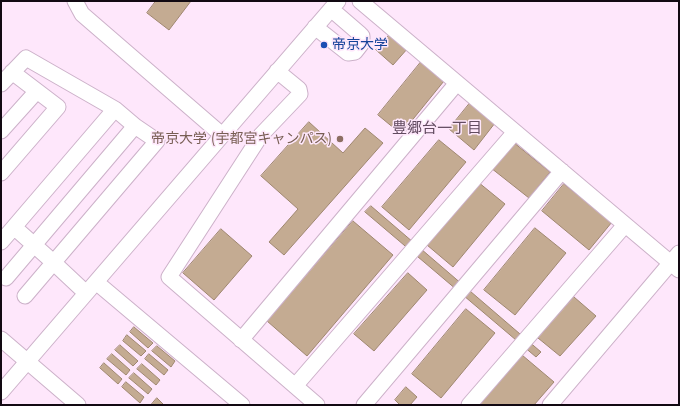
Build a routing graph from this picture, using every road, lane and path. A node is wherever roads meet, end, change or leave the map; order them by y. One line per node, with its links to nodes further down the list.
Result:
1 (75, 1): 14 (street)
2 (360, 1): 7 (street)
3 (334, 5): 4 (street); 4 (street)
4 (315, 27): 5 (street)
5 (277, 71): 14 (street); 27 (street)
6 (12, 72): 8 (street); 9 (street); 10 (street)
7 (457, 83): 13 (street); 27 (street)
8 (1, 84)
9 (37, 91): 12 (street); 16 (street)
10 (115, 108): 11 (street); 18 (street)
11 (135, 126): 20 (street); 22 (street)
12 (1, 131)
13 (514, 132): 15 (street); 30 (street)
14 (222, 136): 24 (street)
15 (562, 171): 17 (street); 36 (street)
16 (1, 173)
17 (625, 225): 21 (street); 37 (street)
18 (14, 226): 19 (street); 20 (street)
19 (1, 242)
20 (35, 245): 22 (street); 23 (street)
21 (676, 262): 38 (street)
22 (54, 263): 24 (street); 25 (street)
23 (6, 278)
24 (91, 287): 29 (street); 34 (street)
25 (26, 296)
26 (1, 339): 29 (street)
27 (241, 340): 30 (street)
28 (1, 353): 29 (street)
29 (24, 365): 31 (street); 32 (street); 33 (street)
30 (295, 386): 35 (street)
31 (1, 392)
32 (64, 405)
33 (78, 405)
34 (242, 405)
35 (317, 405)
36 (364, 405)
37 (469, 405)
38 (550, 405)

